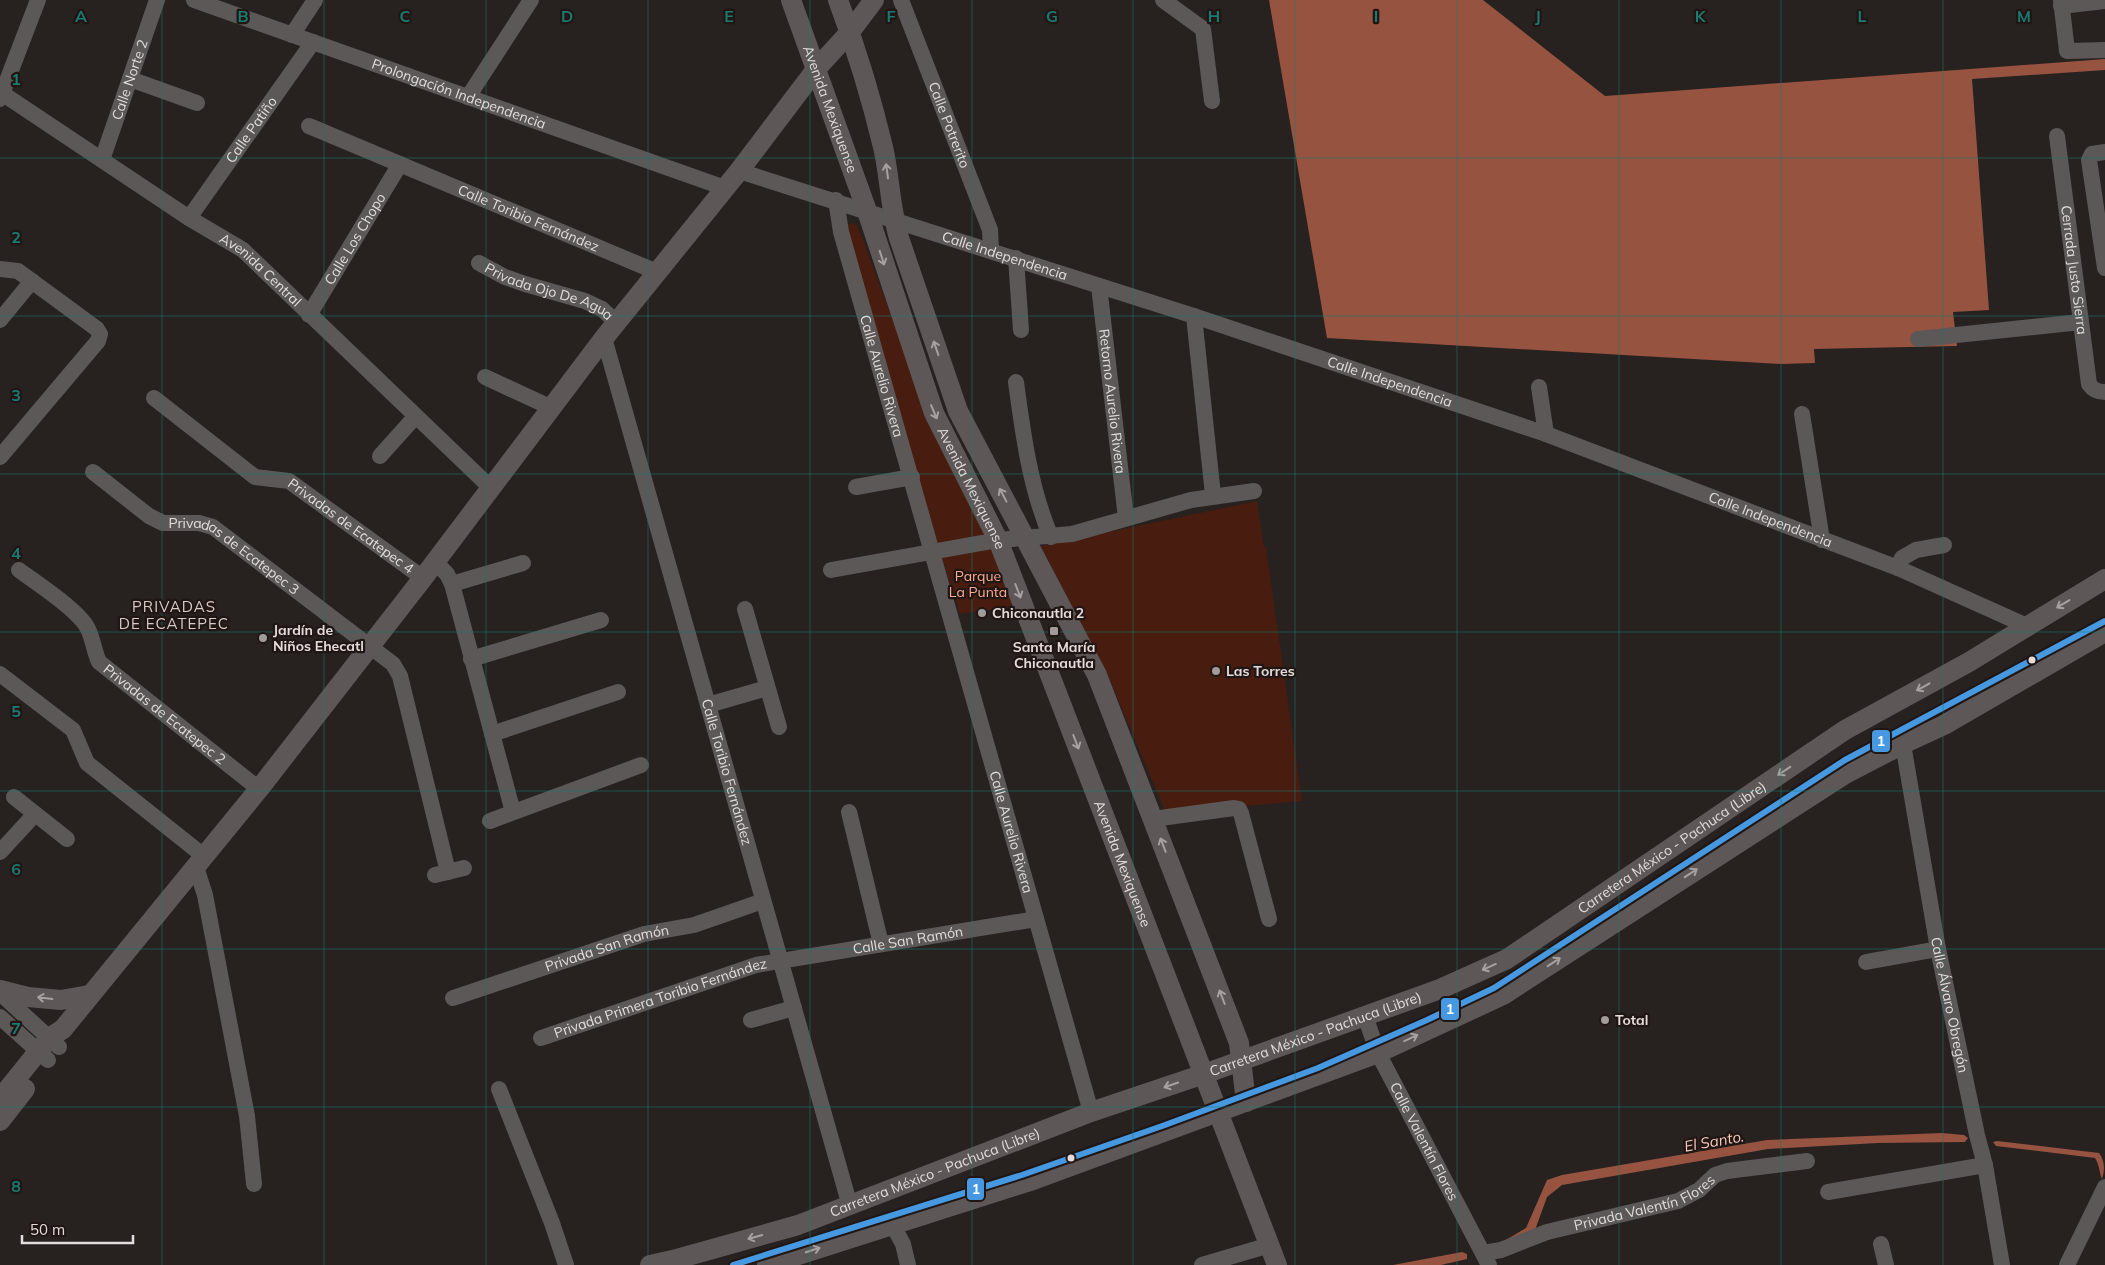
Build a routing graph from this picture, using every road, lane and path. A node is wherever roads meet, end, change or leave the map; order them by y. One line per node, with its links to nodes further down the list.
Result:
1 (38, 0): 19 (street)
2 (157, 0): 18 (street, Calle Norte 2)
3 (194, 0): 14 (street, Prolongación Independencia)
4 (315, 0): 14 (street)
5 (530, 0): 20 (street)
6 (792, 0): 17 (main road, Avenida Mexiquense)
7 (838, 0): 13 (main road, Avenida Mexiquense)
8 (874, 0): 13 (main road)
9 (902, 0): 35 (street, Calle Potrerito)
10 (1163, 0): 21 (street)
11 (2105, 1): 12 (street)
12 (2061, 3): 16 (street)
13 (850, 32): 17 (main road); 33 (main road, Avenida Mexiquense, one-way to 13)
14 (292, 35): 15 (street, Prolongación Independencia)
15 (313, 42): 20 (street, Prolongación Independencia); 32 (street, Calle Patiño)
16 (2105, 50)
17 (817, 68): 28 (main road); 31 (main road, Avenida Mexiquense)
18 (130, 79): 22 (street); 26 (street, Calle Norte 2)
19 (1, 95): 26 (street, Avenida Central)
20 (468, 97): 29 (street, Prolongación Independencia)
21 (1212, 101)
22 (198, 103)
23 (309, 126): 27 (street, Calle Toribio Fernández)
24 (2057, 136): 46 (street, Cerrada Justo Sierra)
25 (2105, 152): 34 (street)
26 (102, 160): 32 (street, Avenida Central)
27 (400, 164): 40 (street, Calle Toribio Fernández); 43 (street, Calle Los Chopo)
28 (739, 171): 29 (main road); 30 (street, Calle Independencia)
29 (725, 188): 40 (main road)
30 (836, 200): 31 (street, Calle Independencia); 62 (street, Calle Aurelio Rivera)
31 (867, 212): 33 (street, Calle Independencia); 70 (main road, Avenida Mexiquense, one-way to 70)
32 (189, 218): 43 (street, Avenida Central)
33 (893, 219): 35 (street, Calle Independencia); 69 (main road, Avenida Mexiquense, one-way to 33)
34 (2104, 246): 39 (street)
35 (991, 250): 36 (street, Calle Independencia)
36 (1016, 258): 42 (street, Calle Independencia); 48 (street)
37 (479, 263): 47 (street, Privada Ojo De Agua)
38 (0, 268): 41 (street)
39 (2105, 268)
40 (657, 272): 47 (main road)
41 (32, 281): 45 (street); 60 (street)
42 (1099, 286): 44 (street, Calle Independencia); 67 (street, Retorno Aurelio Rivera)
43 (309, 315): 57 (street, Avenida Central)
44 (1194, 316): 58 (street, Calle Independencia); 66 (street)
45 (0, 320)
46 (2081, 322): 49 (street); 53 (street, Cerrada Justo Sierra)
47 (611, 330): 55 (main road); 90 (street, Calle Toribio Fernández)
48 (1021, 330)
49 (1918, 339)
50 (485, 377): 55 (street)
51 (1016, 382): 68 (street)
52 (1540, 386): 58 (street)
53 (2105, 392)
54 (154, 398): 77 (street, Privadas de Ecatepec 4)
55 (552, 408): 64 (main road)
56 (1802, 414): 71 (street)
57 (415, 417): 59 (street); 64 (street, Avenida Central)
58 (1546, 434): 71 (street, Calle Independencia)
59 (380, 456)
60 (0, 457)
61 (93, 472): 85 (street, Privadas de Ecatepec 3)
62 (912, 477): 63 (street); 73 (street, Calle Aurelio Rivera)
63 (856, 487)
64 (491, 488): 77 (main road)
65 (1254, 491): 66 (street)
66 (1213, 496): 67 (street)
67 (1126, 518): 68 (street)
68 (1051, 537): 69 (street)
69 (1026, 538): 70 (street); 100 (main road, Avenida Mexiquense)
70 (998, 540): 73 (street); 124 (main road, Avenida Mexiquense, one-way to 124)
71 (1822, 540): 75 (street, Calle Independencia)
72 (1944, 545): 75 (street)
73 (933, 551): 78 (street); 107 (street, Calle Aurelio Rivera)
74 (523, 563): 80 (street)
75 (1898, 568): 83 (street, Calle Independencia)
76 (19, 570): 95 (street, Privadas de Ecatepec 2)
77 (429, 570): 80 (street, Privadas de Ecatepec 4); 85 (main road)
78 (832, 570)
79 (2105, 579): 83 (main road, Carretera México - Pachuca (Libre), one-way to 83)
80 (452, 584): 86 (street)
81 (745, 610): 88 (street)
82 (601, 620): 86 (street)
83 (2027, 626): 117 (main road, Carretera México - Pachuca (Libre), one-way to 117)
84 (2105, 632): 93 (main road)
85 (369, 648): 95 (main road); 105 (street, Privadas de Ecatepec 3)
86 (471, 659): 92 (street)
87 (0, 674): 104 (street)
88 (767, 688): 90 (street); 91 (street)
89 (618, 692): 92 (street)
90 (708, 705): 106 (street, Calle Toribio Fernández)
91 (779, 727)
92 (492, 734): 97 (street)
93 (1903, 744): 110 (street, Calle Álvaro Obregón); 122 (main road, one-way to 93)
94 (641, 765): 97 (street)
95 (259, 789): 104 (main road)
96 (14, 797): 99 (street)
97 (513, 812): 101 (street)
98 (849, 812): 109 (street)
99 (36, 814): 102 (street); 103 (street)
100 (1153, 819): 108 (street); 123 (main road, Avenida Mexiquense, one-way to 100)
101 (490, 821)
102 (67, 839)
103 (0, 852)
104 (200, 862): 114 (main road); 133 (street)
105 (449, 872)
106 (763, 901): 111 (street, Calle Toribio Fernández); 115 (street, Privada San Ramón)
107 (1036, 919): 109 (street, Calle San Ramón); 129 (street, Calle Aurelio Rivera)
108 (1269, 919)
109 (881, 944): 111 (street, Calle San Ramón)
110 (1938, 949): 112 (street); 132 (street, Calle Álvaro Obregón)
111 (781, 961): 116 (street, Calle Toribio Fernández); 120 (street, Privada Primera Toribio Fernández)
112 (1866, 962)
113 (0, 992): 114 (main road, one-way to 113); 121 (street)
114 (89, 995): 121 (main road)
115 (453, 998)
116 (794, 1008): 119 (street); 136 (street, Calle Toribio Fernández)
117 (1365, 1016): 122 (street, Calle Valentín Flores); 123 (main road, Carretera México - Pachuca (Libre))
118 (0, 1017): 121 (street)
119 (751, 1020)
120 (541, 1038)
121 (51, 1045): 126 (main road); 130 (main road)
122 (1378, 1053): 127 (main road); 140 (street, Calle Valentín Flores)
123 (1242, 1061): 124 (main road, Carretera México - Pachuca (Libre)); 127 (main road, Avenida Mexiquense)
124 (1204, 1074): 128 (main road, Avenida Mexiquense); 129 (main road, Carretera México - Pachuca (Libre), one-way to 129)
125 (499, 1089): 141 (street)
126 (0, 1099)
127 (1246, 1102): 128 (main road)
128 (1218, 1111): 137 (main road); 139 (main road, Avenida Mexiquense)
129 (1091, 1112): 136 (main road, Carretera México - Pachuca (Libre))
130 (0, 1121)
131 (1807, 1161): 140 (street, Privada Valentín Flores)
132 (1985, 1165): 135 (street); 148 (street, Calle Álvaro Obregón)
133 (254, 1184)
134 (2105, 1187): 149 (street)
135 (1828, 1192)
136 (850, 1206): 142 (main road, Carretera México - Pachuca (Libre), one-way to 142)
137 (892, 1224): 143 (main road, one-way to 137); 144 (street)
138 (1881, 1244): 147 (street)
139 (1270, 1245): 145 (street); 146 (main road, Avenida Mexiquense)
140 (1486, 1259)
141 (566, 1265)
142 (650, 1265)
143 (767, 1265)
144 (908, 1265)
145 (1202, 1265)
146 (1278, 1265)
147 (1886, 1265)
148 (2002, 1265)
149 (2067, 1265)

